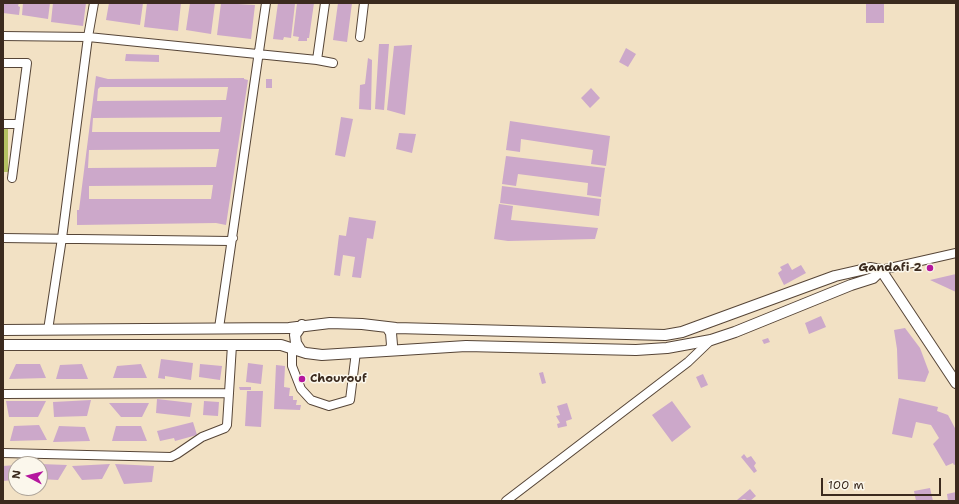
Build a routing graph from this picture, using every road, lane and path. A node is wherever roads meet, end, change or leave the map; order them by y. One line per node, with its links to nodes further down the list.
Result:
1 (94, 3): 6 (street)
2 (266, 3): 8 (street)
3 (325, 3): 9 (street)
4 (364, 3): 7 (street)
5 (3, 36): 6 (street)
6 (88, 37): 8 (street); 16 (street)
7 (360, 37)
8 (259, 54): 9 (street); 17 (street)
9 (317, 60): 11 (street)
10 (3, 63): 13 (street)
11 (333, 63)
12 (3, 124): 13 (street)
13 (19, 124): 14 (street)
14 (12, 178)
15 (3, 238): 16 (street)
16 (62, 238): 17 (street); 24 (street)
17 (233, 238): 22 (street)
18 (956, 253): 19 (street)
19 (881, 270): 21 (main road); 25 (main road); 31 (main road)
20 (302, 325): 21 (main road); 22 (main road); 28 (main road)
21 (387, 327): 29 (main road)
22 (219, 328): 24 (main road)
23 (3, 330): 24 (main road)
24 (48, 330)
25 (711, 340): 29 (main road); 35 (street)
26 (3, 345): 27 (main road)
27 (232, 345): 28 (main road); 32 (street)
28 (297, 350): 30 (main road); 30 (street)
29 (390, 350): 30 (main road)
30 (356, 352)
31 (956, 383)
32 (229, 393): 33 (street); 34 (street)
33 (3, 394)
34 (3, 453)
35 (520, 490): 36 (street); 37 (street)
36 (506, 501)
37 (520, 501)

